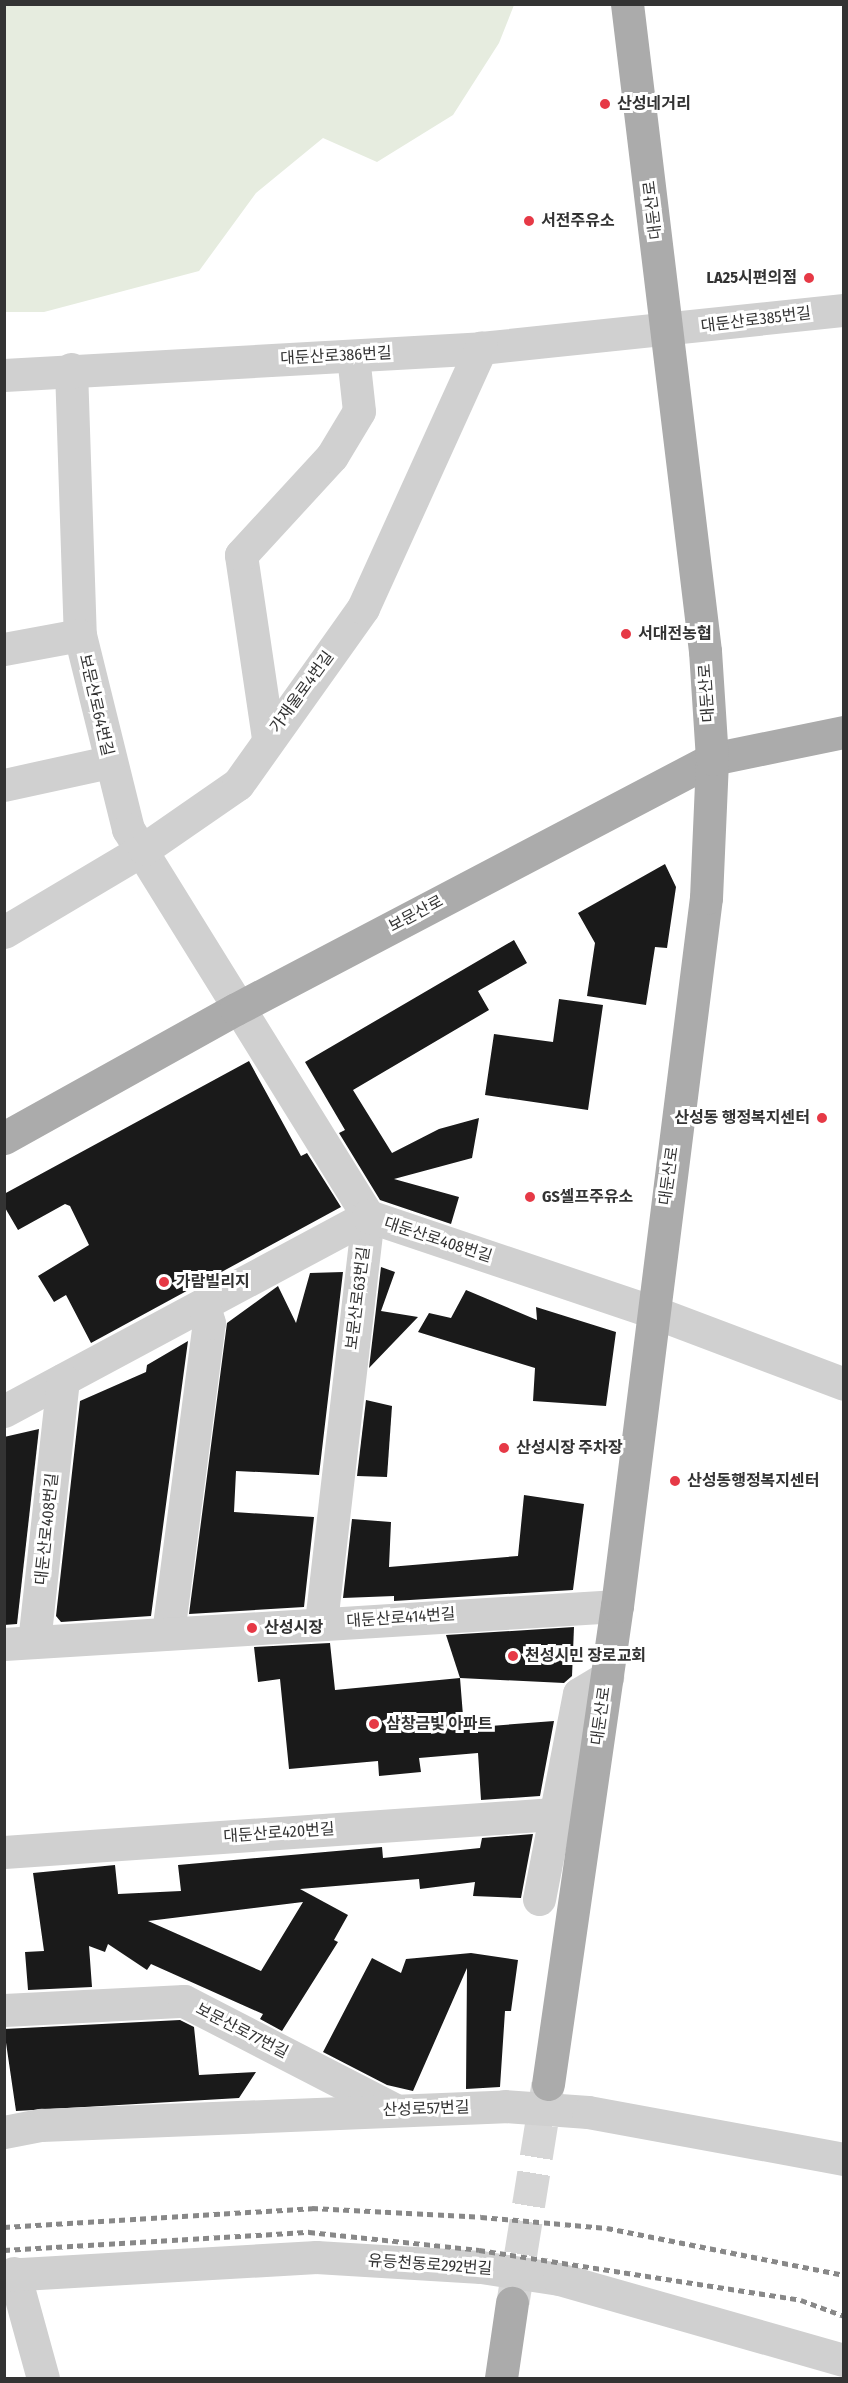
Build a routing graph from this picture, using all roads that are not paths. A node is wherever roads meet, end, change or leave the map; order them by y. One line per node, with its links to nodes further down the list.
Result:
1 (627, 4): 3 (main road, 대둔산로)
2 (843, 310): 3 (street, 대둔산로385번길)
3 (668, 331): 4 (street, 대둔산로386번길); 12 (main road, 대둔산로)
4 (481, 348): 5 (street, 대둔산로386번길); 11 (street, 가재울로4번길)
5 (353, 356): 6 (street, 대둔산로386번길); 11 (street)
6 (71, 369): 7 (street, 대둔산로386번길); 8 (street, 보문산로64번길)
7 (4, 375)
8 (80, 635): 9 (street); 13 (street, 보문산로64번길)
9 (4, 649)
10 (843, 732): 12 (main road, 보문산로)
11 (268, 738): 15 (street, 가재울로4번길)
12 (712, 759): 17 (main road, 보문산로); 21 (main road, 대둔산로)
13 (109, 762): 14 (street); 15 (street, 보문산로64번길)
14 (4, 784)
15 (144, 849): 16 (street, 가재울로4번길); 17 (street, 보문산로64번길)
16 (4, 932)
17 (236, 1009): 18 (main road, 보문산로); 19 (street)
18 (4, 1138)
19 (368, 1216): 20 (street, 대둔산로408번길); 21 (street, 대둔산로408번길); 26 (street, 보문산로63번길)
20 (204, 1305): 22 (street, 대둔산로408번길); 27 (street)
21 (651, 1311): 23 (street); 25 (main road, 대둔산로)
22 (63, 1380): 24 (street, 대둔산로408번길); 28 (street, 대둔산로408번길)
23 (843, 1384)
24 (4, 1412)
25 (617, 1606): 26 (street, 대둔산로414번길); 29 (main road, 대둔산로)
26 (321, 1623): 27 (street, 대둔산로414번길)
27 (168, 1633): 28 (street, 대둔산로414번길)
28 (20, 1643)
29 (607, 1677): 30 (street); 34 (main road, 대둔산로)
30 (554, 1814): 31 (street, 대둔산로420번길); 32 (street)
31 (4, 1852)
32 (539, 1899)
33 (4, 2010): 35 (street, 보문산로77번길)
34 (548, 2084)
35 (395, 2110): 36 (street, 산성로57번길); 37 (street, 산성로57번길)
36 (4, 2132)
37 (843, 2159)
38 (9, 2274): 40 (street, 유등천동로292번길); 41 (street)
39 (512, 2303): 42 (main road)
40 (832, 2365)
41 (43, 2379)
42 (501, 2379)

